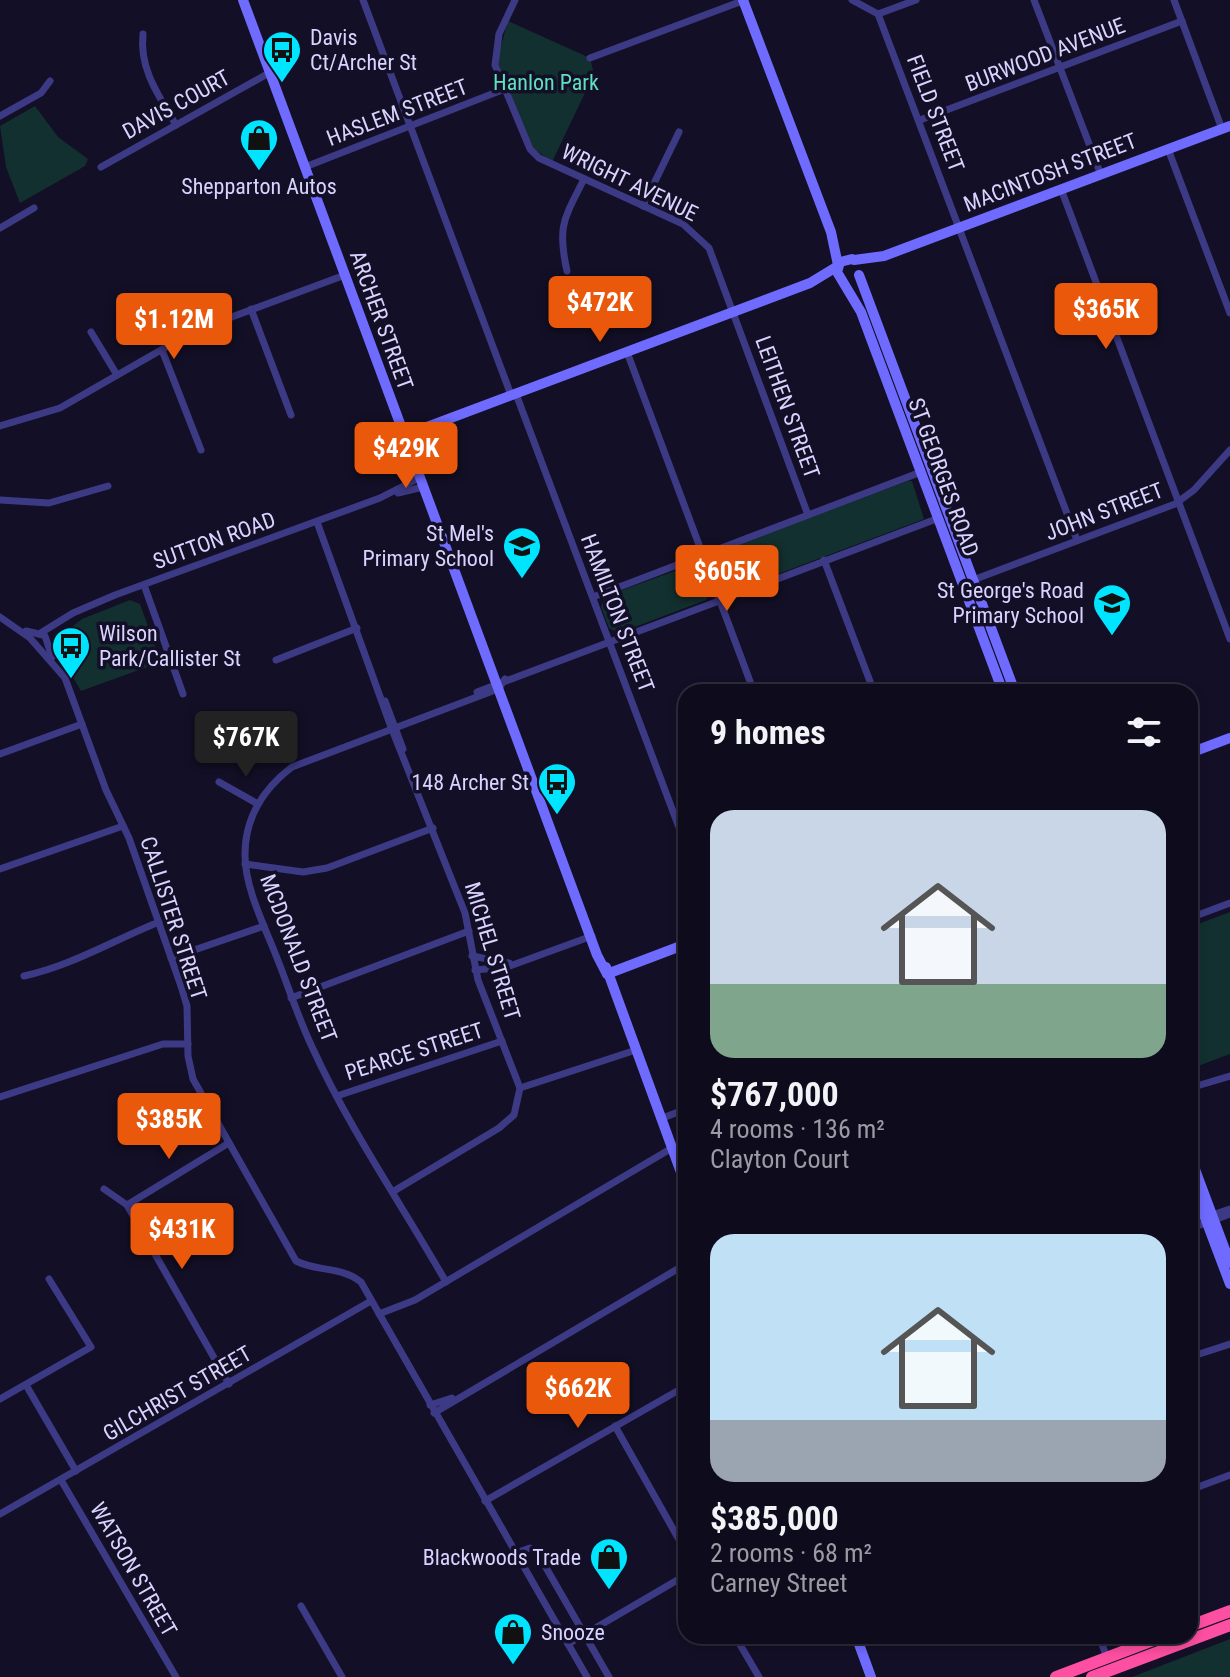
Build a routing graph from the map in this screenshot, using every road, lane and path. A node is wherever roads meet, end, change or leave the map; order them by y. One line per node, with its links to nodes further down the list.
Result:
1 (240, 0): 14 (street, ARCHER STREET)
2 (363, 0): 20 (street, HAMILTON STREET)
3 (515, 0): 16 (street, WRIGHT AVENUE)
4 (744, 0): 12 (street); 33 (street, ST GEORGES ROAD)
5 (852, 0): 9 (street)
6 (916, 0): 9 (street)
7 (1034, 0): 13 (street)
8 (1174, 0): 10 (street)
9 (878, 14): 18 (street, FIELD STREET)
10 (1182, 21): 13 (street, BURWOOD AVENUE); 21 (street)
11 (143, 34): 19 (street)
12 (590, 58)
13 (1060, 67): 18 (street, BURWOOD AVENUE); 26 (street)
14 (269, 73): 19 (street, DAVIS COURT); 25 (street, ARCHER STREET)
15 (50, 81): 17 (street)
16 (502, 90): 20 (street, HASLEM STREET); 27 (street, WRIGHT AVENUE)
17 (0, 116)
18 (920, 120): 31 (street, FIELD STREET)
19 (176, 125): 24 (street, DAVIS COURT)
20 (410, 126): 25 (street, HASLEM STREET); 48 (street, HAMILTON STREET)
21 (1226, 128): 23 (street, MACINTOSH STREET)
22 (679, 132): 29 (street)
23 (1168, 149): 26 (street, MACINTOSH STREET); 42 (street)
24 (101, 167)
25 (305, 167): 39 (street, ARCHER STREET)
26 (1101, 175): 28 (street, MACINTOSH STREET)
27 (584, 179): 29 (street, WRIGHT AVENUE); 36 (street)
28 (1061, 189): 31 (street, MACINTOSH STREET); 58 (street)
29 (643, 206): 41 (street, WRIGHT AVENUE)
30 (34, 208): 32 (street)
31 (961, 227): 34 (street, MACINTOSH STREET); 62 (street, FIELD STREET)
32 (0, 228)
33 (831, 232): 35 (street, ST GEORGES ROAD); 37 (street, ST GEORGES ROAD)
34 (884, 256): 35 (street, MACINTOSH STREET); 38 (street, MACINTOSH STREET)
35 (853, 260): 37 (street, MACINTOSH STREET); 38 (street, ST GEORGES ROAD)
36 (567, 271)
37 (839, 272): 38 (street); 41 (street); 46 (street, ST GEORGES ROAD)
38 (859, 274): 46 (street, ST GEORGES ROAD)
39 (345, 275): 40 (street); 51 (street, ARCHER STREET)
40 (251, 309): 44 (street); 49 (street)
41 (735, 311): 45 (street); 59 (street, LEITHEN STREET)
42 (1230, 313)
43 (91, 332): 47 (street)
44 (162, 350): 47 (street); 52 (street)
45 (627, 352): 48 (street); 63 (street)
46 (886, 364): 54 (street, ST GEORGES ROAD)
47 (117, 375): 50 (street)
48 (514, 394): 51 (street); 67 (street, HAMILTON STREET)
49 (291, 415)
50 (0, 426)
51 (403, 436): 55 (street, ARCHER STREET)
52 (201, 450)
53 (1230, 450): 58 (street, JOHN STREET)
54 (926, 470): 59 (street); 61 (street, ST GEORGES ROAD)
55 (421, 483): 60 (street, SUTTON ROAD); 75 (street, ARCHER STREET)
56 (108, 486): 57 (street)
57 (0, 500)
58 (1180, 502): 62 (street, JOHN STREET); 71 (street)
59 (808, 515): 63 (street)
60 (317, 522): 66 (street, SUTTON ROAD); 70 (street, MICHEL STREET)
61 (944, 523): 64 (street, MCDONALD STREET); 65 (street, ST GEORGES ROAD)
62 (1077, 540): 65 (street, JOHN STREET)
63 (703, 555): 67 (street); 68 (street)
64 (824, 560): 68 (street, MCDONALD STREET); 77 (street)
65 (968, 582): 78 (street, ST GEORGES ROAD)
66 (144, 585): 72 (street, SUTTON ROAD); 79 (street)
67 (593, 597): 73 (street, HAMILTON STREET)
68 (719, 600): 73 (street, MCDONALD STREET); 76 (street)
69 (0, 617): 72 (street, CALLISTER STREET)
70 (357, 628): 74 (street); 81 (street, MICHEL STREET)
71 (1230, 639)
72 (40, 640): 80 (street, CALLISTER STREET)
73 (610, 641): 75 (street, MCDONALD STREET); 87 (street, HAMILTON STREET)
74 (276, 660)
75 (500, 683): 81 (street, MCDONALD STREET); 97 (street, ARCHER STREET)
76 (751, 684)
77 (871, 684)
78 (1007, 684)
79 (183, 694)
80 (82, 724): 84 (street); 88 (street, CALLISTER STREET)
81 (393, 726): 86 (street, MCDONALD STREET); 89 (street, MICHEL STREET)
82 (1230, 738): 83 (street)
83 (1198, 750)
84 (0, 754)
85 (219, 782): 86 (street)
86 (258, 804): 90 (street, MCDONALD STREET)
87 (678, 824)
88 (123, 826): 91 (street); 94 (street, CALLISTER STREET)
89 (433, 828): 90 (street); 96 (street, MICHEL STREET)
90 (245, 864): 95 (street, MCDONALD STREET)
91 (0, 869)
92 (1230, 903): 93 (street)
93 (1198, 915)
94 (159, 922): 100 (street, CALLISTER STREET); 104 (street)
95 (264, 926): 100 (street); 105 (street, MCDONALD STREET)
96 (469, 931): 99 (street, MICHEL STREET); 105 (street)
97 (592, 936): 101 (street); 103 (street, ARCHER STREET)
98 (678, 947): 103 (street)
99 (472, 956): 101 (street); 102 (street, MICHEL STREET)
100 (171, 958): 107 (street, CALLISTER STREET)
101 (515, 964): 102 (street)
102 (475, 970): 106 (street, MICHEL STREET)
103 (607, 974): 108 (street, ARCHER STREET)
104 (24, 976)
105 (291, 998): 112 (street, MCDONALD STREET)
106 (502, 1041): 110 (street, MICHEL STREET); 112 (street, PEARCE STREET)
107 (188, 1044): 113 (street); 116 (street, CALLISTER STREET)
108 (636, 1050): 110 (street); 115 (street, ARCHER STREET)
109 (1230, 1076): 111 (street)
110 (520, 1088): 121 (street)
111 (1198, 1088)
112 (337, 1096): 121 (street, MCDONALD STREET)
113 (0, 1097)
114 (678, 1112): 115 (street)
115 (660, 1119): 117 (street, ARCHER STREET)
116 (227, 1144): 122 (street); 131 (street, CALLISTER STREET)
117 (673, 1152): 118 (street, ARCHER STREET); 130 (street)
118 (678, 1165)
119 (1198, 1188): 124 (street)
120 (104, 1189): 122 (street)
121 (394, 1191): 130 (street, MCDONALD STREET)
122 (127, 1205): 135 (street)
123 (1230, 1211): 124 (street)
124 (1210, 1219): 125 (street); 126 (street)
125 (1198, 1223)
126 (1227, 1261): 128 (street)
127 (678, 1268): 139 (street)
128 (1229, 1278)
129 (49, 1279): 136 (street)
130 (446, 1282): 132 (street)
131 (371, 1301): 132 (street, CALLISTER STREET); 135 (street, GILCHRIST STREET)
132 (381, 1317): 139 (street, CALLISTER STREET)
133 (1230, 1342): 134 (street)
134 (1198, 1354)
135 (229, 1384): 141 (street, GILCHRIST STREET)
136 (26, 1385): 138 (street); 141 (street)
137 (678, 1391): 140 (street)
138 (0, 1399)
139 (432, 1409): 145 (street, CALLISTER STREET)
140 (615, 1426): 145 (street); 147 (street)
141 (76, 1471): 143 (street, GILCHRIST STREET)
142 (1230, 1475): 144 (street)
143 (61, 1480): 146 (street, GILCHRIST STREET); 163 (street, WATSON STREET)
144 (1198, 1487)
145 (485, 1501): 148 (street, CALLISTER STREET)
146 (0, 1514)
147 (678, 1536)
148 (516, 1553): 154 (street); 156 (street, CALLISTER STREET)
149 (678, 1580): 154 (street)
150 (301, 1606): 164 (street)
151 (1230, 1611): 152 (highway)
152 (1198, 1623)
153 (1230, 1625): 155 (highway)
154 (585, 1634): 156 (street); 166 (street)
155 (1198, 1635)
156 (568, 1644): 165 (street, CALLISTER STREET)
157 (740, 1644): 167 (street)
158 (859, 1644): 168 (street)
159 (1102, 1644): 162 (street)
160 (1149, 1644): 162 (highway)
161 (1172, 1644): 162 (highway)
162 (1110, 1664): 169 (highway); 170 (highway)
163 (176, 1677)
164 (342, 1677)
165 (587, 1677)
166 (609, 1677)
167 (759, 1677)
168 (871, 1677)
169 (1056, 1677)
170 (1092, 1677)

